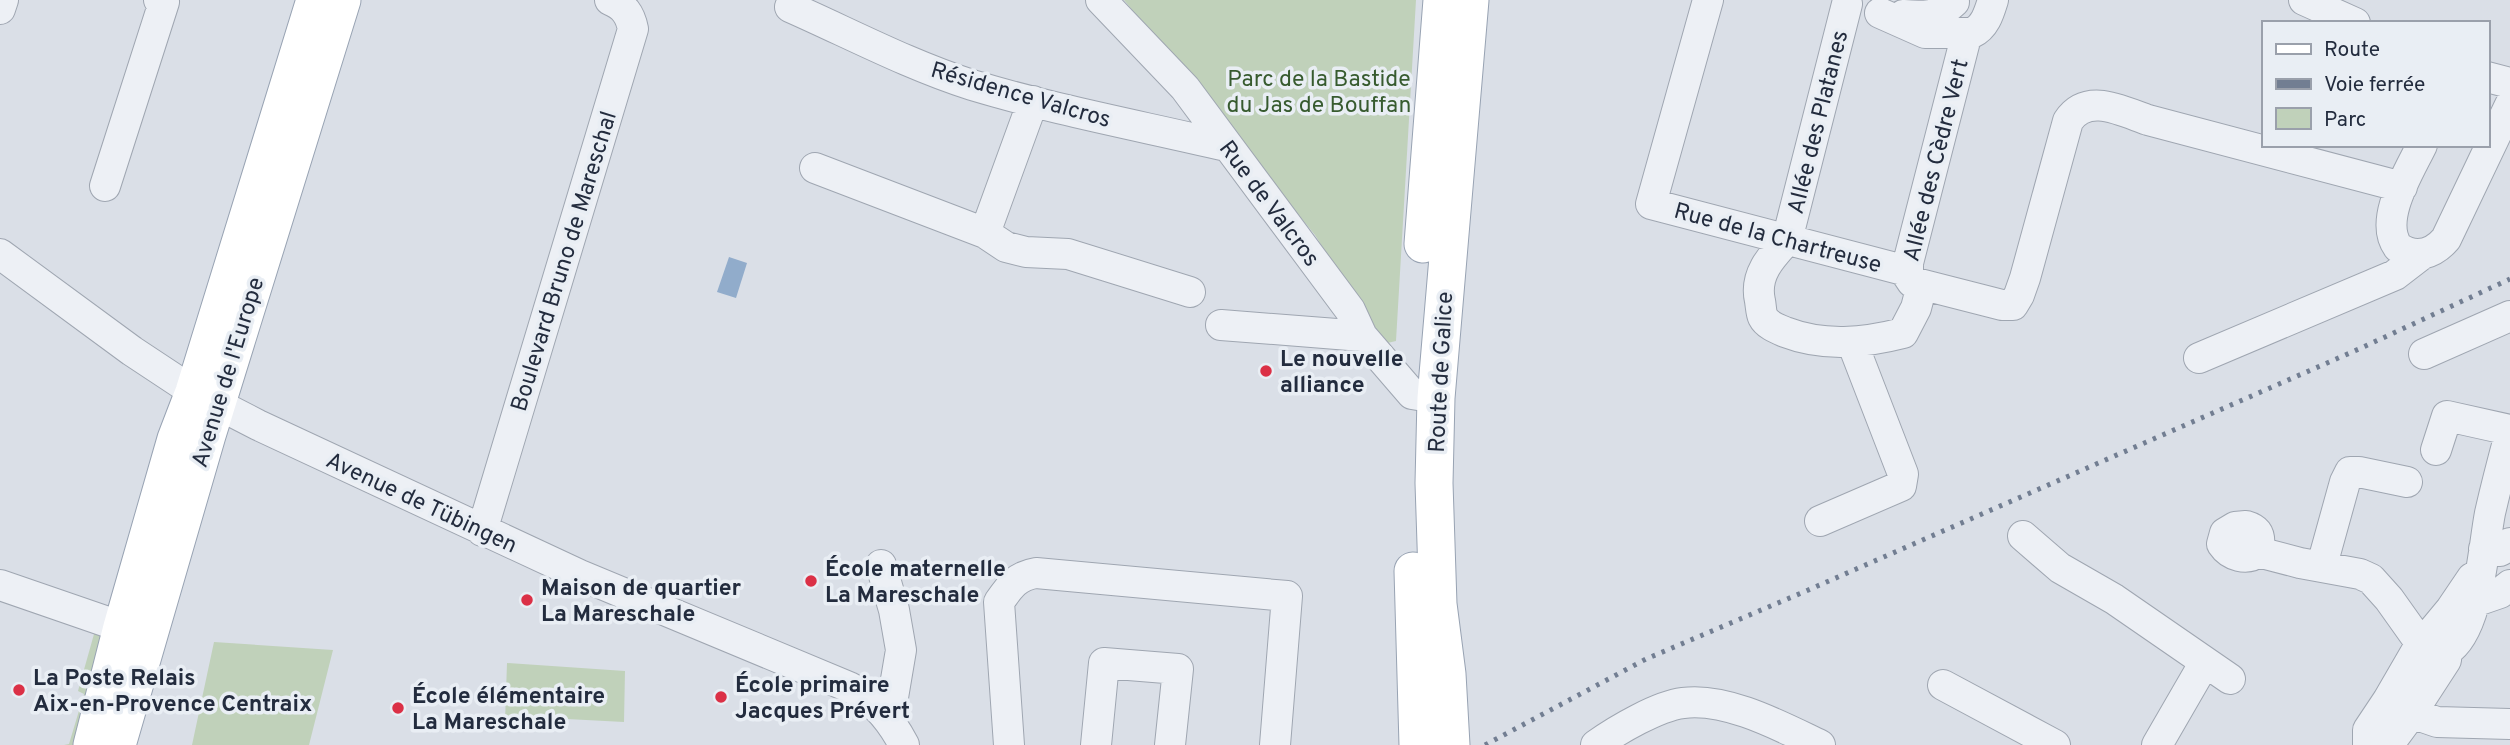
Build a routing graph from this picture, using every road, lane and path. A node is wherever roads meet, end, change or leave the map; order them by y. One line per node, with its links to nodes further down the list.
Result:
1 (3, 0): 15 (street)
2 (159, 0): 26 (street)
3 (315, 0): 41 (main road, Avenue de l'Europe)
4 (342, 0): 41 (main road, Avenue de l'Europe)
5 (610, 0): 46 (street, Boulevard Bruno de Mareschal)
6 (793, 0): 21 (street, Résidence Valcros)
7 (1101, 0): 23 (street, Rue de Valcros)
8 (1442, 0): 40 (main road, Route de Galice)
9 (1470, 0): 40 (main road, Route de Galice)
10 (1708, 0): 29 (street, Rue de la Chartreuse)
11 (1993, 0): 18 (street)
12 (2304, 0): 17 (street)
13 (1954, 1): 16 (street); 18 (street)
14 (1839, 2): 16 (street); 29 (street, Allée des Platanes)
15 (0, 9)
16 (1880, 13): 18 (street)
17 (2351, 21)
18 (1963, 32): 32 (street, Allée des Cèdre Vert)
19 (2489, 78): 20 (street)
20 (2510, 83)
21 (1033, 101): 23 (street, Résidence Valcros); 28 (street)
22 (2510, 105): 31 (street)
23 (1226, 146): 36 (street, Rue de Valcros)
24 (2421, 147): 27 (street)
25 (815, 168): 28 (street)
26 (105, 186)
27 (2402, 187): 31 (street); 32 (street)
28 (985, 233): 33 (street)
29 (1787, 240): 32 (street, Rue de la Chartreuse); 37 (street)
30 (0, 254): 41 (street, Avenue de Tübingen)
31 (2421, 255): 39 (street)
32 (1915, 280): 37 (street, Allée des Cèdre Vert)
33 (1190, 292)
34 (2510, 316): 38 (street)
35 (1220, 325): 36 (street)
36 (1362, 336): 40 (street, Rue de Valcros)
37 (1852, 342): 45 (street)
38 (2424, 354)
39 (2199, 358)
40 (1424, 396): 71 (main road, Route de Galice)
41 (205, 398): 46 (street, Avenue de Tübingen); 55 (main road, Avenue de l'Europe); 66 (main road, Avenue de l'Europe)
42 (2510, 432): 43 (street); 49 (street)
43 (2436, 450)
44 (2407, 482): 51 (street)
45 (1820, 521)
46 (482, 531): 62 (street, Avenue de Tübingen)
47 (2023, 536): 57 (street)
48 (2259, 552): 51 (street)
49 (2492, 553): 54 (street); 56 (street)
50 (881, 565): 62 (street)
51 (2322, 565): 56 (street)
52 (0, 585): 55 (street)
53 (2510, 585): 54 (street)
54 (2474, 602): 56 (street)
55 (122, 627): 65 (main road, Avenue de l'Europe)
56 (2431, 645): 61 (street); 64 (street)
57 (2204, 662): 58 (street); 75 (street)
58 (2230, 679)
59 (1943, 685): 74 (street)
60 (2510, 724): 63 (street)
61 (2409, 725): 63 (street); 64 (street)
62 (897, 733)
63 (2477, 735)
64 (2371, 744)
65 (92, 745)
66 (117, 745)
67 (1009, 745): 70 (street)
68 (1096, 745): 69 (street)
69 (1170, 745)
70 (1275, 745)
71 (1425, 745)
72 (1597, 745): 73 (street)
73 (1820, 745)
74 (2055, 745)
75 (2157, 745)

